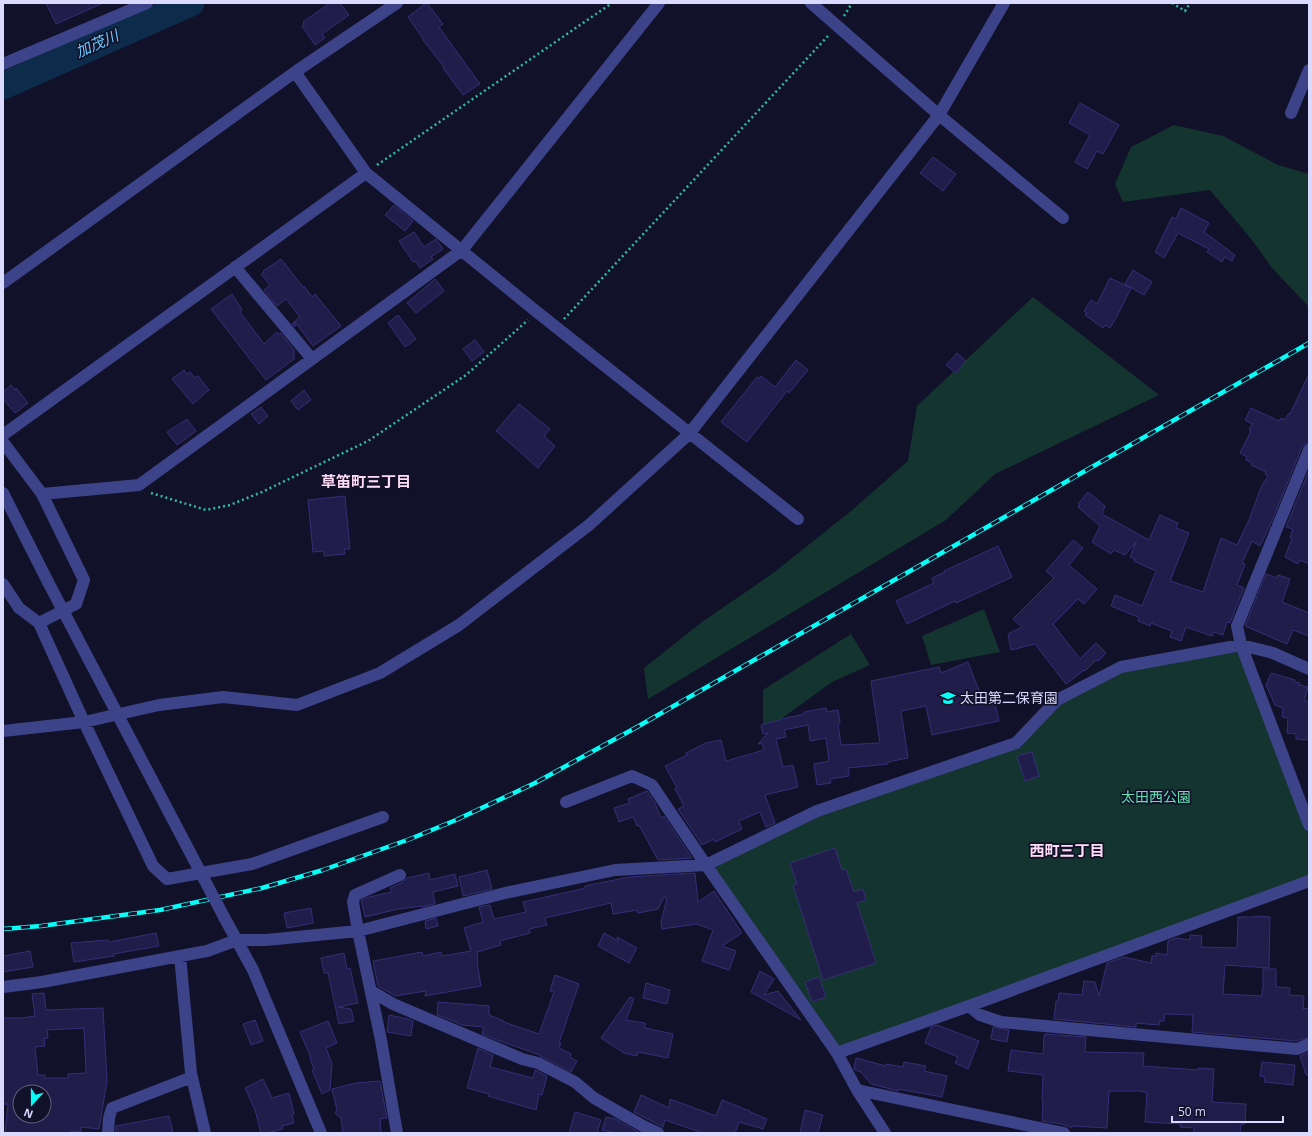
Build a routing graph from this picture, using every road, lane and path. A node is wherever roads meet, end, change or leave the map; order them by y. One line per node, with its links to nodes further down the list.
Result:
1 (147, 3): 10 (street)
2 (397, 3): 12 (street)
3 (612, 3): 15 (path)
4 (659, 3): 17 (street)
5 (811, 3): 9 (street)
6 (1004, 3): 14 (street)
7 (1172, 3): 8 (path)
8 (1190, 3)
9 (838, 26): 14 (street); 21 (path)
10 (3, 64)
11 (1309, 70): 13 (street)
12 (295, 72): 15 (street); 19 (street)
13 (1291, 113)
14 (939, 115): 16 (street); 24 (street)
15 (366, 173): 17 (street); 18 (street)
16 (1063, 218)
17 (462, 250): 20 (street); 22 (street)
18 (234, 268): 22 (street); 23 (street)
19 (3, 283)
20 (537, 312): 21 (street); 28 (path)
21 (556, 327): 24 (street)
22 (312, 359): 28 (street)
23 (3, 434)
24 (689, 434): 31 (street); 36 (street)
25 (3, 442): 30 (street)
26 (1309, 450): 27 (street)
27 (1306, 464): 34 (street)
28 (139, 485): 30 (street)
29 (3, 494): 45 (street, bridge)
30 (42, 494): 33 (street)
31 (798, 519)
32 (3, 584): 33 (street)
33 (39, 623): 36 (street)
34 (1241, 645): 35 (street); 40 (street); 41 (street)
35 (1309, 669)
36 (84, 722): 37 (street); 39 (street)
37 (3, 731)
38 (566, 802): 41 (street)
39 (383, 817)
40 (1309, 825)
41 (706, 865): 44 (street); 51 (street)
42 (400, 875): 44 (street)
43 (1309, 881): 49 (street)
44 (358, 931): 45 (street); 48 (street)
45 (237, 940): 46 (street); 56 (street)
46 (180, 956): 47 (street); 52 (street)
47 (3, 987)
48 (371, 991): 57 (street); 58 (street)
49 (969, 1006): 50 (street); 51 (street)
50 (1309, 1044)
51 (837, 1053): 53 (street)
52 (192, 1077): 54 (street); 55 (street)
53 (857, 1090): 59 (street); 60 (street)
54 (108, 1133)
55 (205, 1133)
56 (321, 1133)
57 (397, 1133)
58 (658, 1133)
59 (885, 1133)
60 (1064, 1133)

